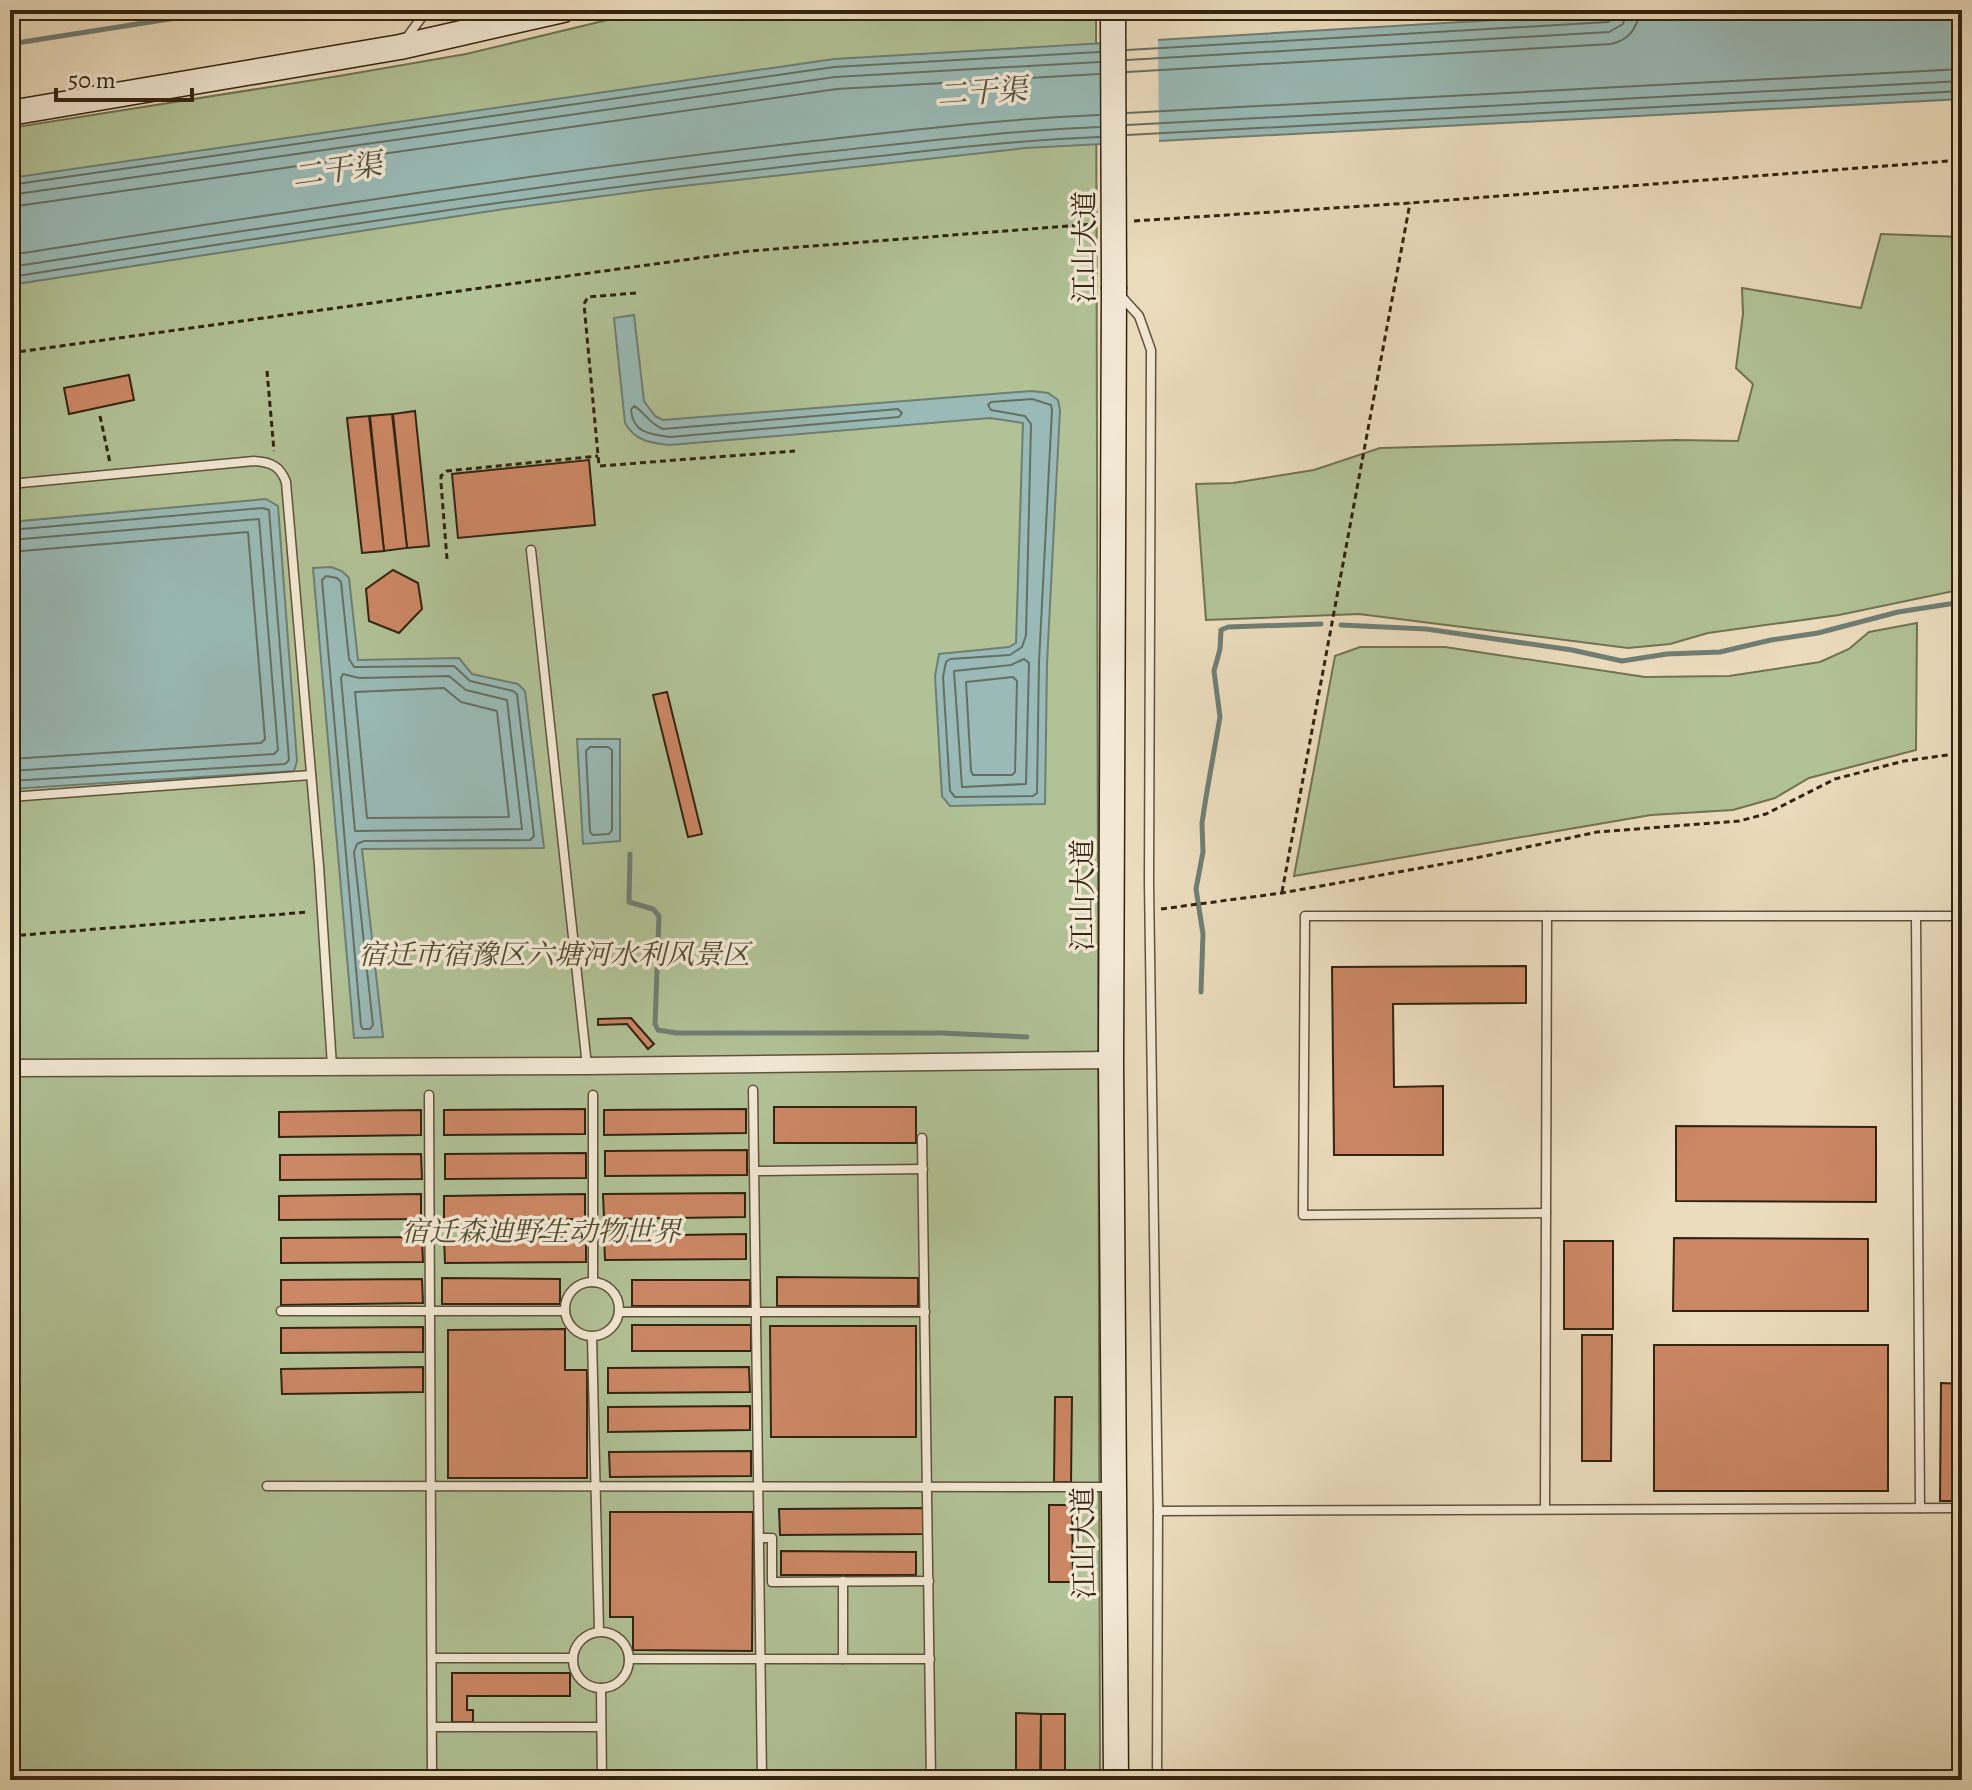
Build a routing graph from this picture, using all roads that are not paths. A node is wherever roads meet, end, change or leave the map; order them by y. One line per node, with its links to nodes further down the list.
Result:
1 (427, 10): 4 (lane)
2 (563, 10): 4 (main road)
3 (1113, 10): 6 (main road, 江山大道, bridge)
4 (400, 47): 5 (main road)
5 (10, 113)
6 (1114, 289): 14 (main road, 江山大道); 42 (lane)
7 (10, 484): 9 (lane)
8 (531, 550): 15 (lane)
9 (311, 775): 10 (lane); 16 (lane)
10 (10, 797)
11 (1547, 916): 12 (lane); 24 (lane); 24 (lane)
12 (1916, 916): 13 (lane); 39 (lane)
13 (1962, 916)
14 (1111, 1060): 15 (street); 38 (main road, 江山大道)
15 (587, 1066): 16 (street)
16 (332, 1067): 17 (street)
17 (10, 1068)
18 (753, 1090): 23 (lane)
19 (429, 1095): 27 (lane)
20 (593, 1095): 25 (lane)
21 (922, 1138): 22 (lane)
22 (923, 1169): 23 (lane); 31 (lane)
23 (754, 1171): 30 (lane)
24 (1546, 1213): 41 (lane)
25 (593, 1282): 28 (lane); 29 (lane)
26 (281, 1311): 27 (lane)
27 (430, 1311): 28 (lane); 34 (lane)
28 (565, 1311): 32 (lane)
29 (619, 1312): 30 (lane); 32 (lane)
30 (756, 1312): 31 (lane); 36 (lane)
31 (925, 1312): 37 (lane)
32 (592, 1337): 35 (lane)
33 (267, 1486): 34 (lane)
34 (431, 1486): 35 (lane); 47 (lane)
35 (595, 1486): 36 (lane); 46 (lane)
36 (758, 1486): 37 (lane); 43 (lane)
37 (927, 1486): 38 (lane); 45 (lane)
38 (1113, 1487): 60 (main road, 江山大道)
39 (1920, 1508): 40 (lane); 41 (lane)
40 (1962, 1508)
41 (1545, 1509): 42 (lane)
42 (1158, 1511): 61 (lane)
43 (759, 1538): 44 (lane); 50 (lane)
44 (843, 1581): 45 (lane); 51 (lane)
45 (929, 1581): 52 (lane)
46 (599, 1631): 48 (lane); 49 (lane)
47 (432, 1658): 48 (lane); 54 (lane)
48 (572, 1658): 53 (lane)
49 (629, 1659): 50 (lane); 53 (lane)
50 (760, 1659): 51 (lane); 58 (lane)
51 (843, 1659): 52 (lane)
52 (930, 1659): 59 (lane)
53 (601, 1688): 55 (lane)
54 (432, 1727): 55 (lane); 56 (lane)
55 (601, 1727): 57 (lane)
56 (432, 1780)
57 (602, 1780)
58 (762, 1780)
59 (931, 1780)
60 (1116, 1780)
61 (1157, 1780)

